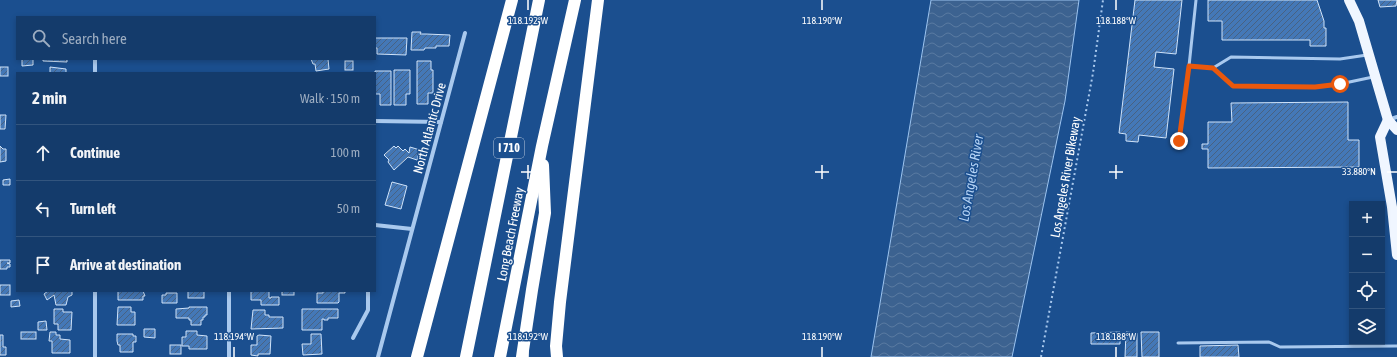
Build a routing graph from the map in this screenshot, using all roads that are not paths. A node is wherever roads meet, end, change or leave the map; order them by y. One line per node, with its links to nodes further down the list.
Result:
1 (512, 0): 32 (highway)
2 (539, 0): 33 (highway, Long Beach Freeway / I 710)
3 (575, 0): 19 (highway, Long Beach Freeway / I 710)
4 (598, 0): 36 (highway)
5 (1196, 0): 10 (lane)
6 (1349, 0): 8 (main road)
7 (465, 33): 16 (street, North Atlantic Drive)
8 (1369, 55): 11 (lane); 13 (main road)
9 (95, 60): 12 (street)
10 (1189, 66): 11 (lane); 18 (lane)
11 (1213, 68): 13 (lane)
12 (95, 72)
13 (1375, 77): 14 (main road)
14 (1392, 119): 17 (main road); 22 (main road)
15 (376, 121): 16 (street)
16 (441, 122): 21 (street, North Atlantic Drive)
17 (1397, 130)
18 (1179, 141)
19 (542, 146): 34 (highway, Long Beach Freeway / I 710); 35 (highway)
20 (376, 225): 21 (street)
21 (412, 229): 31 (street, North Atlantic Drive)
22 (1397, 255)
23 (95, 292): 29 (street)
24 (229, 292): 30 (street)
25 (368, 292): 26 (street)
26 (353, 338)
27 (1178, 342): 28 (lane)
28 (1397, 346)
29 (95, 357)
30 (230, 357)
31 (378, 357)
32 (417, 357)
33 (466, 357)
34 (500, 357)
35 (522, 357)
36 (557, 357)

